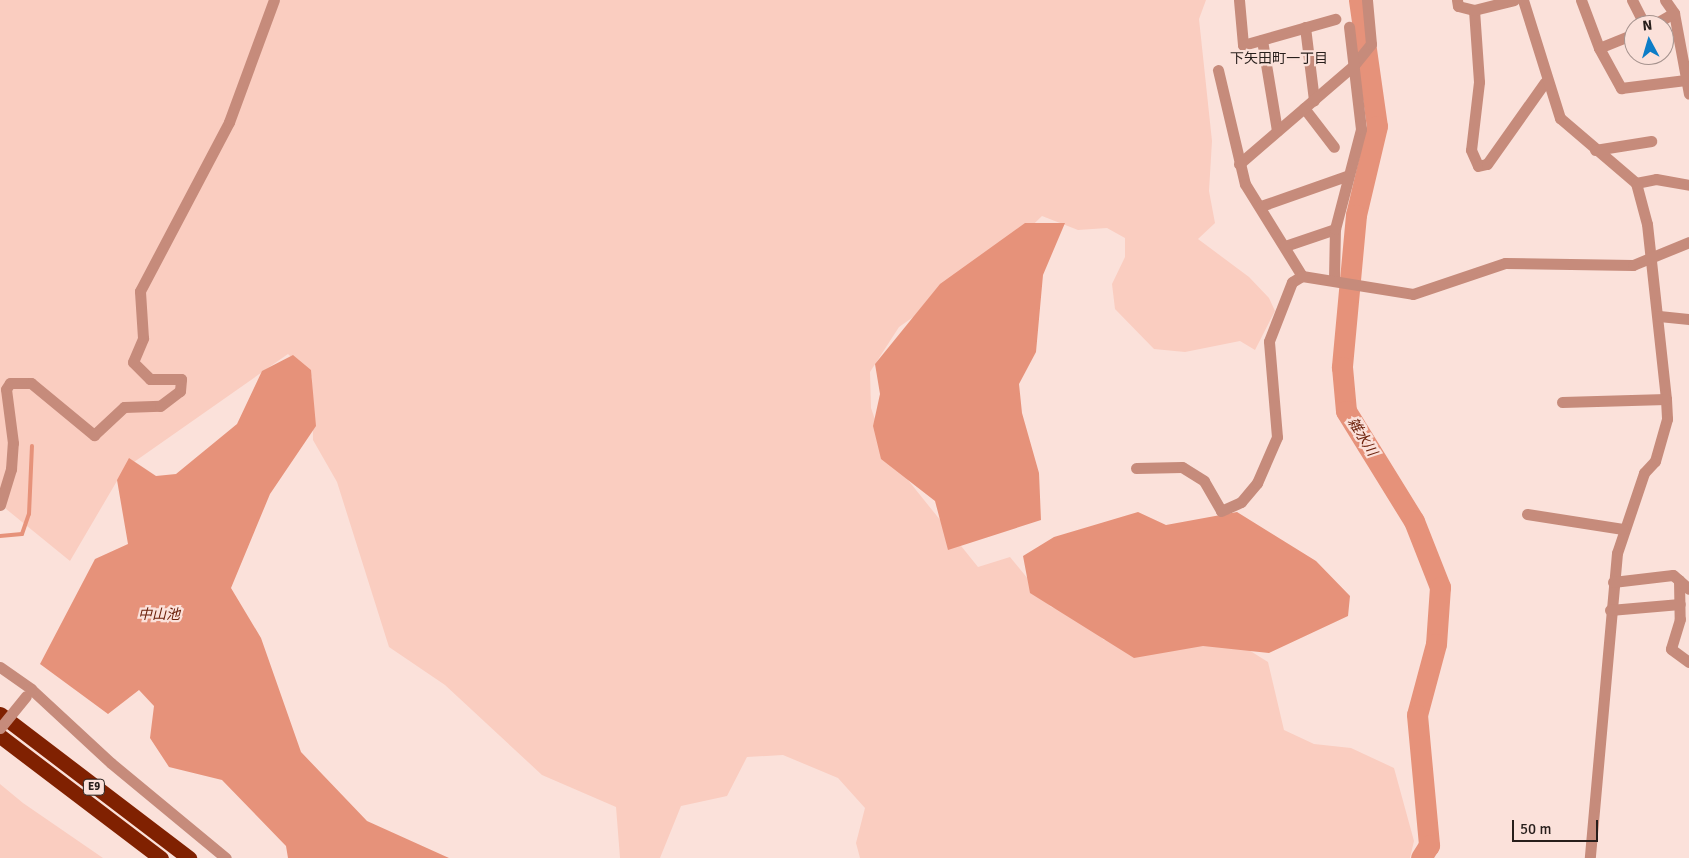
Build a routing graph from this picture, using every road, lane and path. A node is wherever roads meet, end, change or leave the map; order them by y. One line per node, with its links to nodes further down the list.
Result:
1 (274, 0): 48 (street)
2 (1239, 0): 18 (street)
3 (1367, 0): 21 (street)
4 (1457, 0): 10 (street)
5 (1514, 0): 10 (street)
6 (1524, 0): 24 (street)
7 (1580, 0): 20 (street)
8 (1632, 0): 12 (street)
9 (1664, 0): 11 (street)
10 (1474, 10): 24 (street)
11 (1674, 13): 13 (street); 19 (street)
12 (1640, 15)
13 (1670, 15)
14 (1335, 19): 15 (street)
15 (1305, 27): 18 (street); 26 (street)
16 (1349, 27): 21 (street)
17 (1624, 38): 20 (street)
18 (1262, 40): 28 (street)
19 (1684, 40): 23 (street)
20 (1599, 48): 23 (street)
21 (1354, 65): 26 (street); 33 (street)
22 (1218, 70): 32 (street)
23 (1686, 80): 25 (street)
24 (1545, 82): 31 (street)
25 (1689, 94)
26 (1314, 100): 27 (street)
27 (1304, 108): 28 (street); 30 (street)
28 (1277, 132): 32 (street)
29 (1651, 141): 31 (street)
30 (1334, 147)
31 (1595, 150): 34 (street)
32 (1239, 164): 36 (street)
33 (1346, 176): 36 (street); 37 (street)
34 (1636, 183): 35 (street); 40 (street)
35 (1689, 185)
36 (1261, 206): 39 (street)
37 (1334, 230): 39 (street); 42 (street)
38 (1689, 242): 40 (street)
39 (1285, 246): 41 (street)
40 (1651, 260): 42 (street); 43 (street)
41 (1302, 276): 42 (street); 47 (street)
42 (1334, 279)
43 (1659, 316): 44 (street); 45 (street)
44 (1689, 319)
45 (1666, 399): 46 (street); 50 (street)
46 (1562, 402)
47 (1136, 468)
48 (0, 504)
49 (1527, 514): 50 (street)
50 (1624, 529): 52 (street)
51 (1679, 580): 52 (street); 53 (street); 54 (street)
52 (1613, 582): 55 (street)
53 (1689, 589)
54 (1680, 604): 55 (street); 56 (street)
55 (1610, 610): 69 (street)
56 (1689, 662)
57 (0, 668): 58 (street)
58 (29, 692): 61 (street, bridge); 68 (street)
59 (0, 703): 65 (highway)
60 (0, 714): 65 (highway, E9)
61 (0, 728)
62 (0, 736): 64 (highway, E9)
63 (0, 740): 64 (highway)
64 (17, 750): 66 (highway, E9)
65 (144, 825): 67 (highway, E9)
66 (161, 858)
67 (189, 858)
68 (226, 858)
69 (1590, 858)

